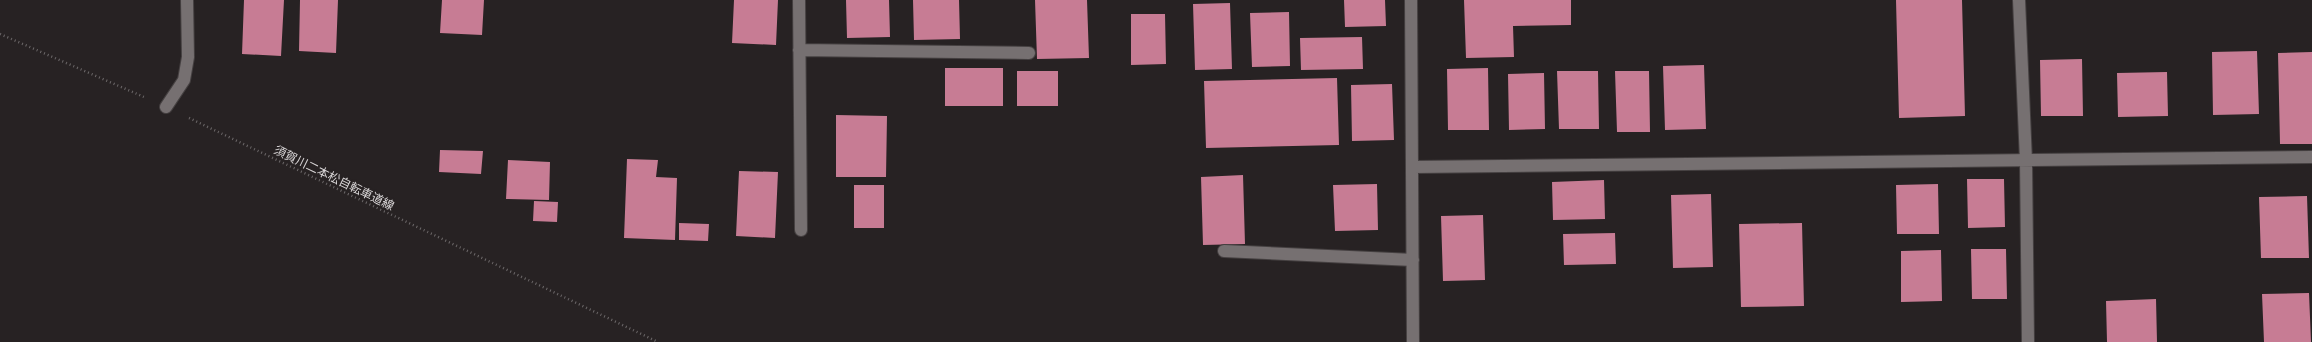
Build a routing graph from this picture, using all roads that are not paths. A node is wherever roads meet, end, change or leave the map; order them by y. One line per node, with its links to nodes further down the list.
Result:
1 (187, 0): 7 (street)
2 (798, 0): 5 (street)
3 (1411, 0): 10 (street)
4 (2019, 0): 9 (street)
5 (799, 50): 6 (street); 11 (street)
6 (1029, 53)
7 (166, 107)
8 (2312, 157): 9 (street)
9 (2026, 160): 10 (street); 15 (street)
10 (1413, 167): 13 (street)
11 (801, 230)
12 (1224, 251): 13 (street)
13 (1413, 260): 14 (street)
14 (1413, 342)
15 (2028, 342)

